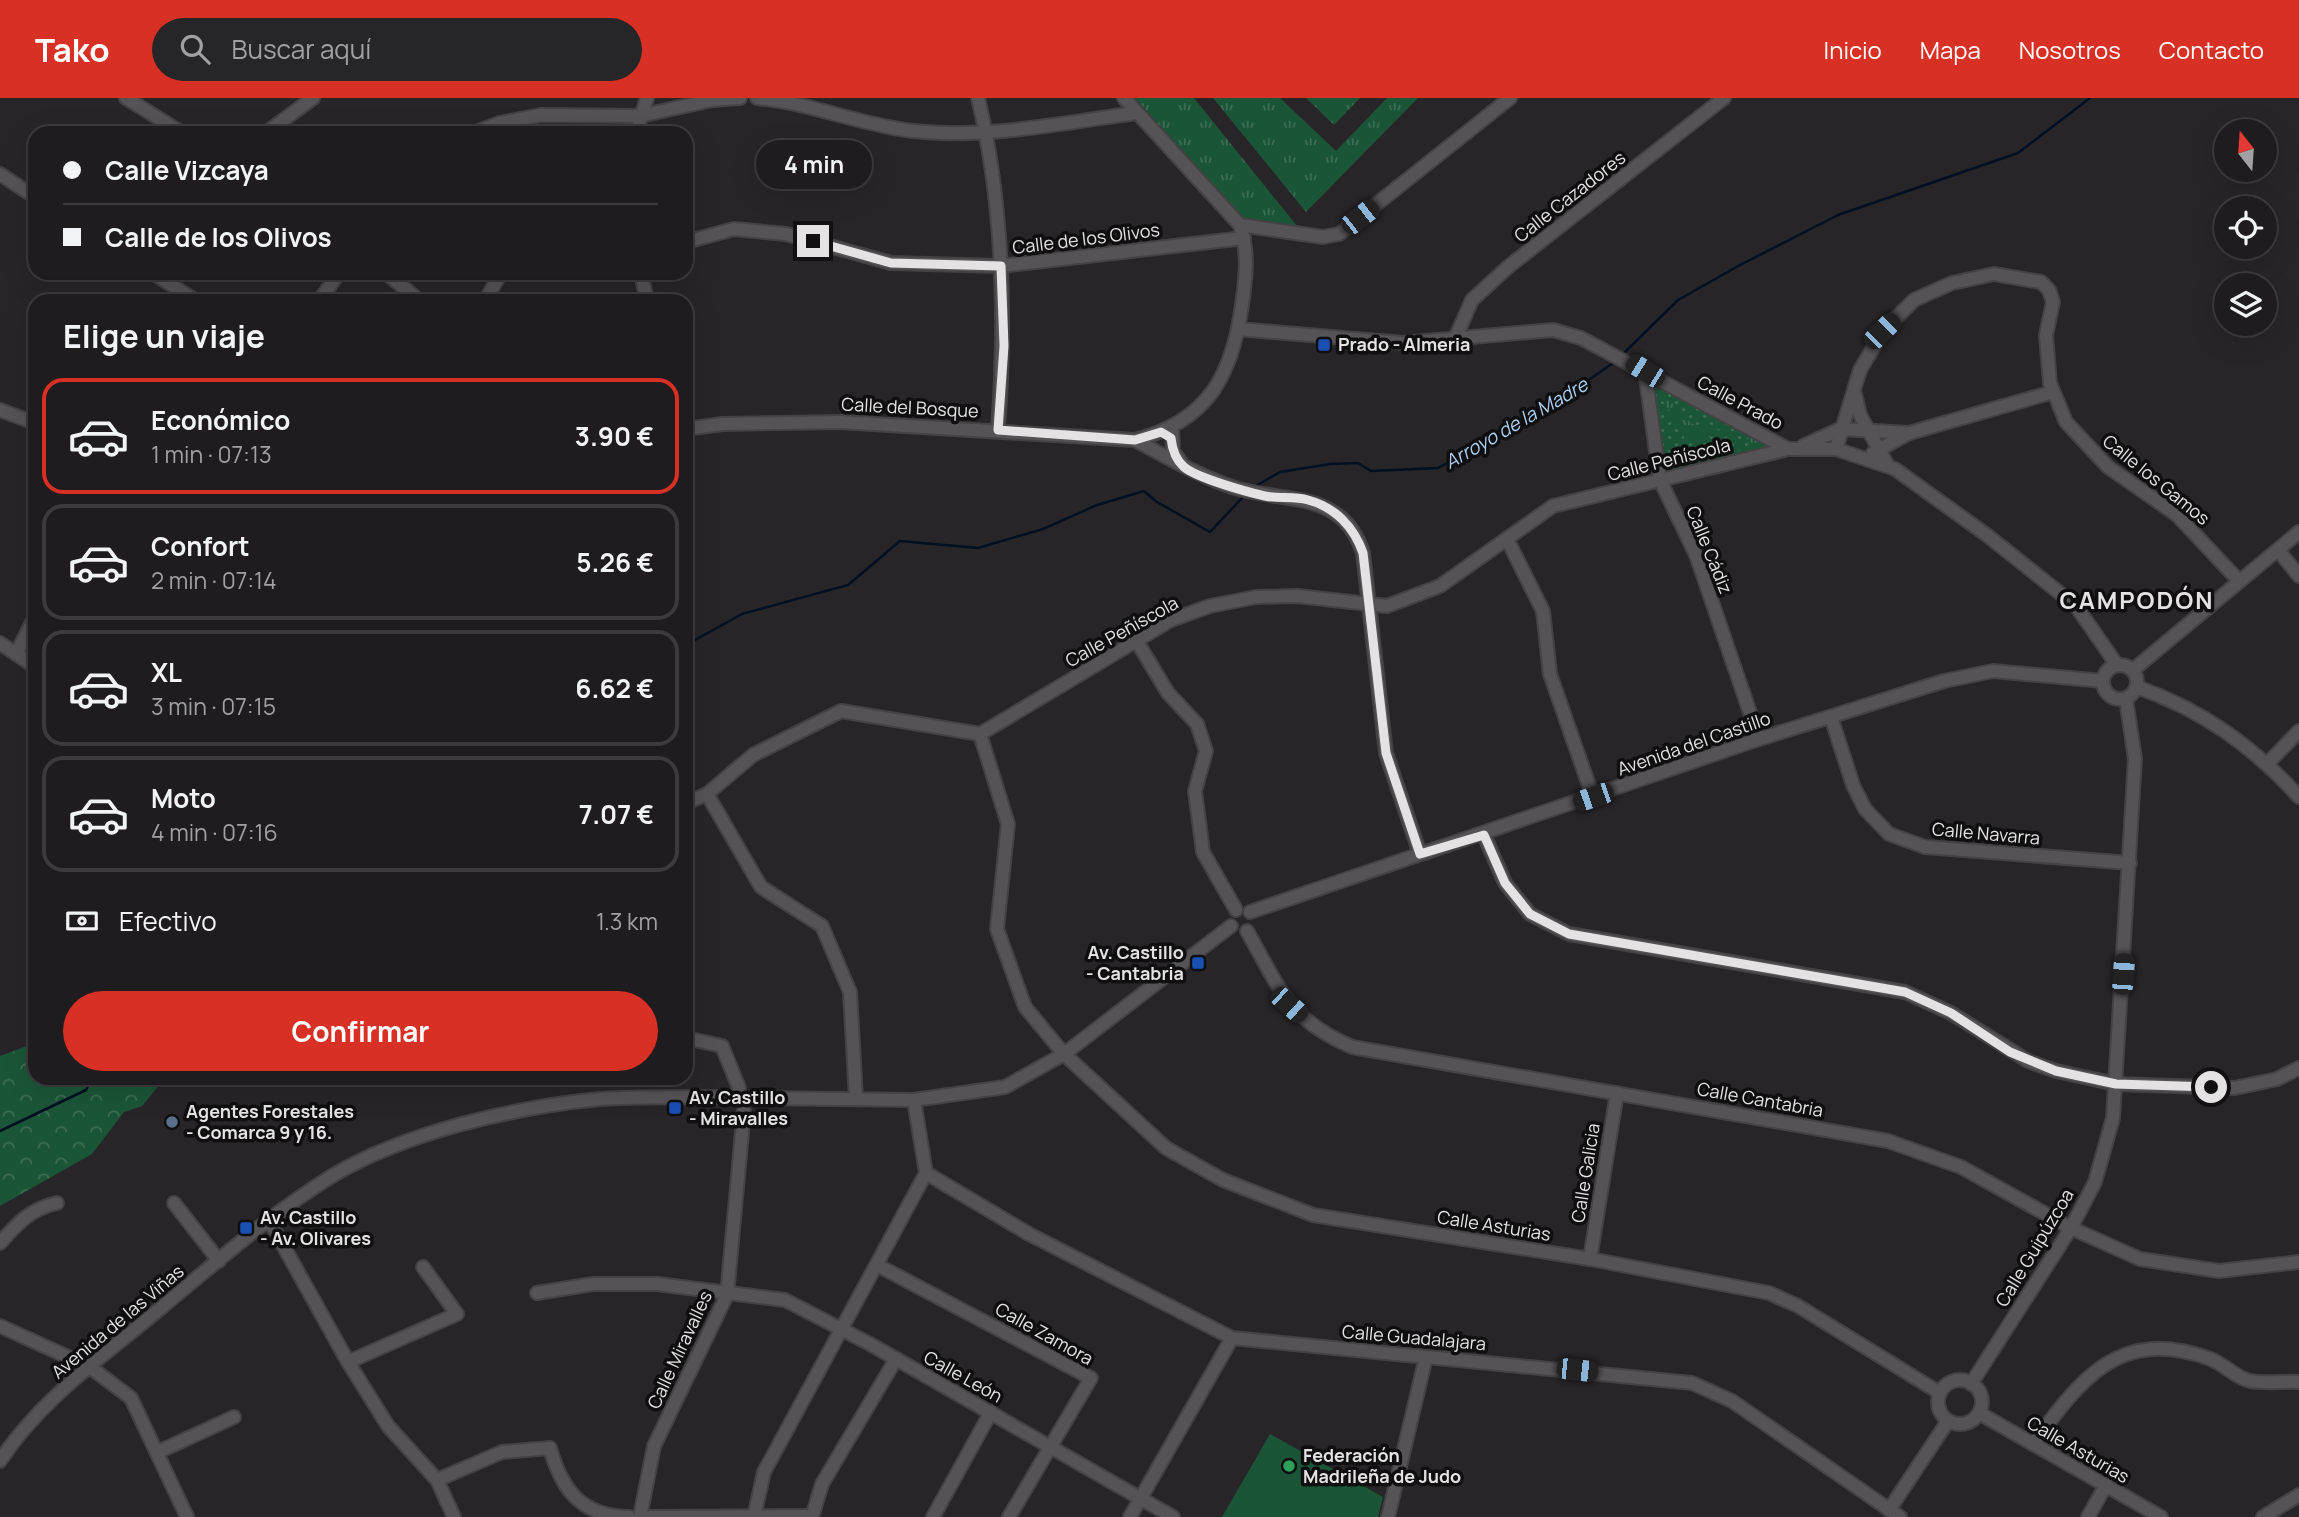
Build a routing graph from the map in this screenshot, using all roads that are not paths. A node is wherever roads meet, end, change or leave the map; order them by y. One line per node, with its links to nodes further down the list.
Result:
1 (126, 98): 12 (street)
2 (313, 98): 13 (street)
3 (647, 98): 11 (street)
4 (740, 98): 11 (street)
5 (757, 98): 16 (street)
6 (978, 98): 16 (street)
7 (1124, 98): 10 (street)
8 (1510, 98): 19 (street, Calle de los Olivos)
9 (1724, 98): 27 (street, Calle Cazadores)
10 (1136, 113): 16 (street); 19 (street)
11 (640, 116): 14 (street); 15 (street)
12 (171, 126)
13 (275, 126)
14 (492, 126)
15 (638, 126)
16 (986, 133): 21 (street)
17 (0, 174): 18 (street)
18 (28, 192)
19 (1242, 232): 21 (street, Calle de los Olivos); 26 (street)
20 (693, 240): 21 (street, Calle de los Olivos)
21 (1001, 266): 35 (street)
22 (164, 280): 24 (street)
23 (394, 280): 25 (street)
24 (185, 294)
25 (412, 294)
26 (1238, 329): 27 (street, Calle Prado); 38 (street)
27 (1455, 339): 28 (street, Calle Prado)
28 (1645, 371): 39 (street, Calle Prado); 44 (street, Calle Cádiz)
29 (1854, 390): 30 (street, Calle los Gamos); 34 (street); 36 (street)
30 (2053, 392): 37 (street); 49 (street, Calle los Gamos)
31 (0, 410): 32 (street)
32 (28, 420)
33 (693, 428): 35 (street, Calle del Bosque)
34 (1840, 429): 36 (street); 39 (street); 40 (street)
35 (998, 430): 38 (street, Calle del Bosque)
36 (1868, 431): 37 (street); 41 (street)
37 (1909, 433): 41 (street)
38 (1163, 441): 50 (street)
39 (1793, 448): 40 (street, Calle Prado); 44 (street, Calle Peñíscola)
40 (1836, 449): 42 (street, Calle Prado)
41 (1878, 450): 42 (street); 43 (street)
42 (1863, 457): 43 (street, Calle Prado)
43 (1888, 467): 56 (street, Calle Prado)
44 (1660, 480): 46 (street, Calle Peñíscola); 64 (street, Calle Cádiz)
45 (2299, 532): 47 (street)
46 (1507, 539): 50 (street, Calle Peñíscola); 67 (street)
47 (2278, 550): 48 (street); 49 (street)
48 (2299, 576)
49 (2239, 581): 57 (street)
50 (1369, 606): 52 (street, Calle Peñíscola); 71 (street)
51 (28, 631): 54 (street)
52 (1136, 640): 63 (street, Calle Peñíscola); 73 (street)
53 (0, 643): 54 (street)
54 (16, 654): 55 (street)
55 (28, 662)
56 (2117, 665): 57 (street); 58 (street)
57 (2133, 670): 59 (street)
58 (2103, 681): 60 (street); 61 (street, Avenida del Castillo)
59 (2137, 687): 60 (street); 65 (street)
60 (2126, 699): 72 (street, Calle Guipúzcoa)
61 (1831, 717): 64 (street, Avenida del Castillo); 72 (street, Calle Navarra)
62 (2299, 731): 65 (street)
63 (980, 734): 66 (street); 77 (street, Calle Asturias)
64 (1759, 739): 67 (street, Avenida del Castillo)
65 (2268, 763): 68 (street)
66 (707, 794): 69 (street); 83 (street)
67 (1593, 797): 70 (street, Avenida del Castillo)
68 (2299, 797)
69 (693, 800)
70 (1484, 835): 71 (street, Avenida del Castillo); 79 (street)
71 (1420, 854): 73 (street, Avenida del Castillo)
72 (2130, 863): 79 (street, Calle Guipúzcoa)
73 (1243, 911): 74 (street); 75 (street)
74 (1231, 926): 75 (street); 77 (street)
75 (1247, 931): 81 (street, Calle Cantabria)
76 (693, 1040): 80 (street)
77 (1065, 1054): 84 (street); 92 (street, Calle Asturias)
78 (2299, 1068): 79 (street)
79 (2116, 1084): 90 (street, Calle Guipúzcoa)
80 (735, 1093): 82 (street); 85 (street); 89 (street)
81 (1616, 1093): 90 (street, Calle Cantabria); 92 (street, Calle Galicia)
82 (757, 1098): 83 (street); 85 (street)
83 (856, 1098): 84 (street)
84 (914, 1100): 86 (street)
85 (744, 1111): 98 (street, Calle Miravalles)
86 (926, 1173): 95 (street); 101 (street, Calle Guadalajara)
87 (57, 1203): 91 (street)
88 (174, 1203): 93 (street)
89 (269, 1220): 93 (street, Avenida de las Viñas); 104 (street)
90 (2071, 1228): 94 (street, Calle Cantabria); 107 (street, Calle Guipúzcoa)
91 (0, 1243)
92 (1590, 1259): 108 (street, Calle Asturias)
93 (219, 1261): 105 (street, Avenida de las Viñas)
94 (2299, 1262)
95 (877, 1265): 100 (street); 114 (street, Calle Zamora)
96 (422, 1267): 104 (street)
97 (537, 1293): 98 (street, Calle León)
98 (727, 1295): 100 (street, Calle León); 126 (street, Calle Miravalles)
99 (0, 1326): 105 (street)
100 (840, 1330): 103 (street, Calle León); 122 (street)
101 (1232, 1338): 102 (street, Calle Guadalajara); 120 (street)
102 (1426, 1356): 121 (street, Calle Guadalajara); 133 (street)
103 (896, 1359): 109 (street, Calle León); 128 (street)
104 (348, 1362): 117 (street)
105 (90, 1367): 115 (street); 116 (street, Avenida de las Viñas)
106 (2299, 1382): 113 (street)
107 (1971, 1384): 108 (street); 110 (street)
108 (1940, 1392): 112 (street)
109 (991, 1412): 114 (street, Calle León); 129 (street)
110 (1979, 1413): 112 (street); 113 (street, Calle Asturias)
111 (234, 1417): 115 (street)
112 (1948, 1421): 121 (street)
113 (2033, 1444): 118 (street, Calle Asturias)
114 (1053, 1447): 120 (street, Calle León); 130 (street, Calle Zamora)
115 (158, 1452): 123 (street)
116 (0, 1461)
117 (437, 1480): 124 (street); 125 (street)
118 (2106, 1485): 134 (street); 135 (street, Calle Asturias)
119 (2299, 1495): 136 (street)
120 (1140, 1498): 131 (street); 132 (street, Calle León)
121 (1895, 1513)
122 (754, 1516): 127 (street); 128 (street)
123 (187, 1517)
124 (454, 1517)
125 (629, 1517)
126 (640, 1517)
127 (650, 1517)
128 (812, 1517)
129 (933, 1517)
130 (1009, 1517)
131 (1130, 1517)
132 (1173, 1517)
133 (1388, 1517)
134 (2088, 1517)
135 (2161, 1517)
136 (2263, 1517)

